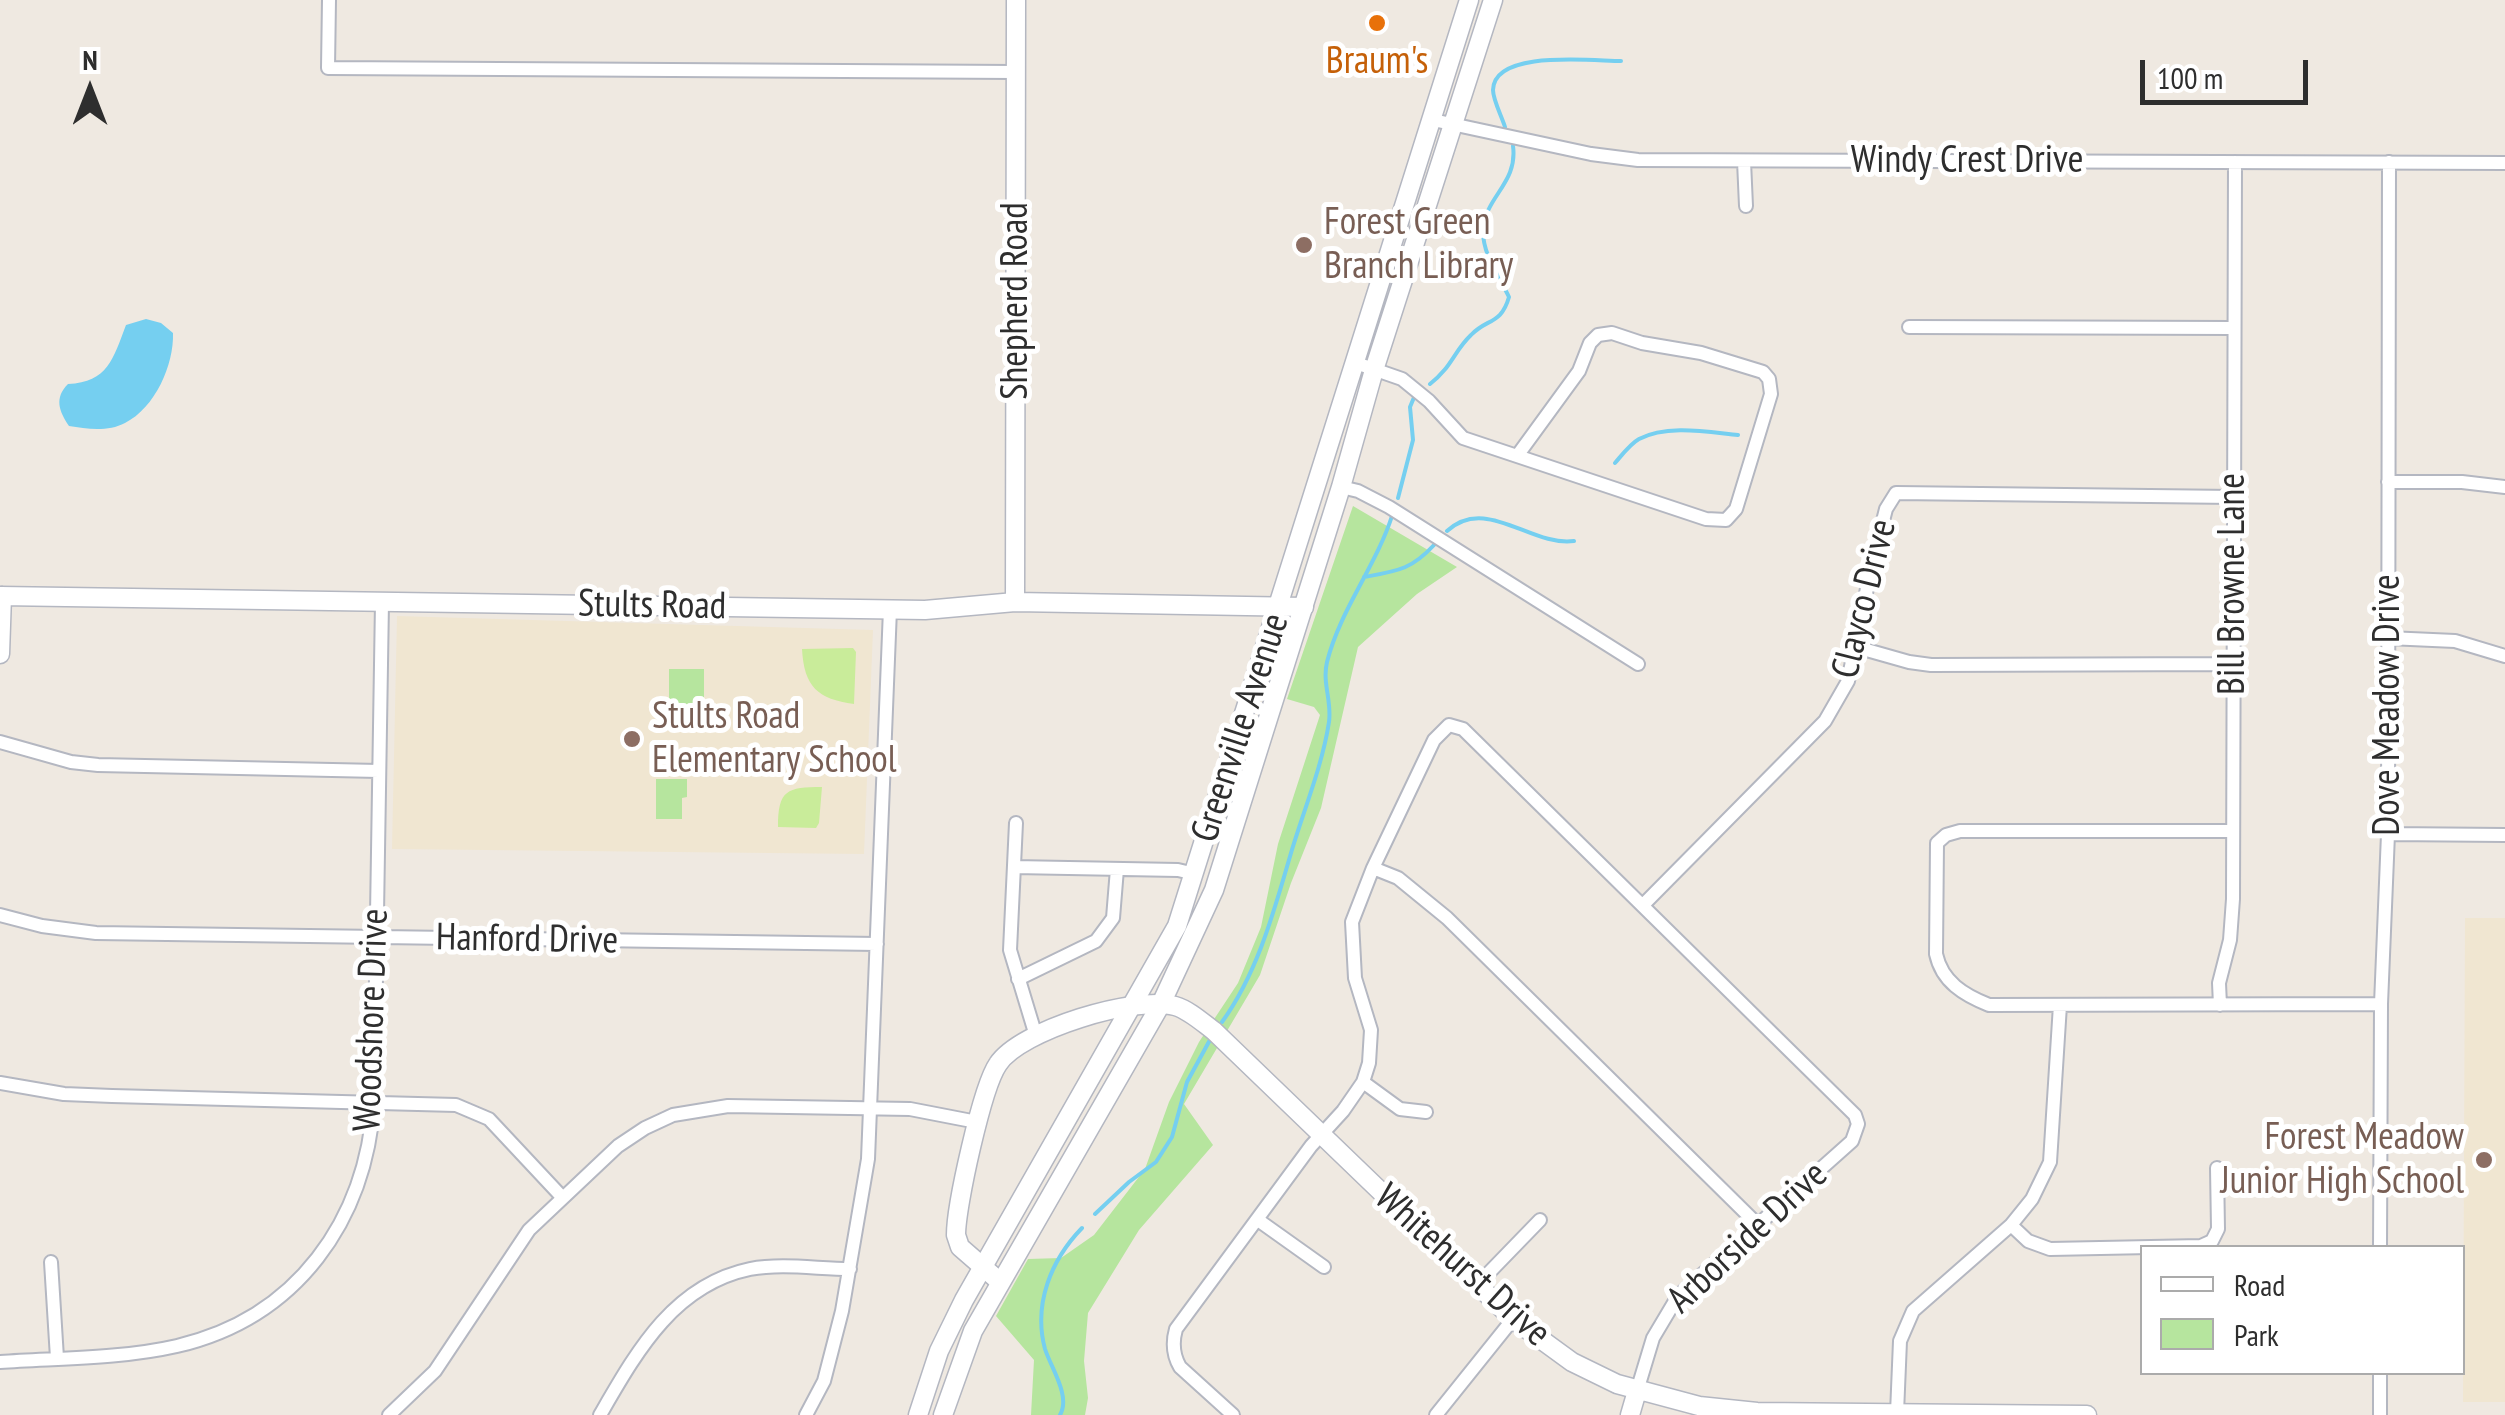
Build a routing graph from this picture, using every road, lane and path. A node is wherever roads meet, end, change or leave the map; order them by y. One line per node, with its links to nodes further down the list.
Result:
1 (329, 0): 7 (street)
2 (1016, 0): 7 (street, Shepherd Road)
3 (1469, 0): 8 (street, Greenville Avenue)
4 (1480, 0): 6 (street)
5 (1494, 0): 6 (street, Greenville Avenue)
6 (1484, 29): 9 (street, Greenville Avenue)
7 (1016, 72): 25 (street, Shepherd Road)
8 (1433, 120): 9 (street, Windy Crest Drive); 17 (street, Greenville Avenue)
9 (1456, 124): 10 (street, Windy Crest Drive); 17 (street, Greenville Avenue)
10 (1744, 160): 11 (street, Windy Crest Drive); 14 (street)
11 (2235, 162): 12 (street, Windy Crest Drive); 16 (street, Bill Browne Lane)
12 (2389, 162): 13 (street, Windy Crest Drive); 19 (street, Dove Meadow Drive)
13 (2505, 163)
14 (1746, 206)
15 (1909, 327): 16 (street)
16 (2233, 328): 22 (street, Bill Browne Lane)
17 (1365, 366): 18 (street); 20 (street, Greenville Avenue); 26 (street, Greenville Avenue)
18 (1517, 456): 18 (street)
19 (2388, 482): 21 (street); 29 (street, Dove Meadow Drive)
20 (1341, 486): 27 (street, Greenville Avenue); 33 (street)
21 (2505, 487)
22 (2234, 498): 30 (street, Clayco Drive); 34 (street, Bill Browne Lane)
23 (1, 596): 24 (street, Stults Road); 31 (street)
24 (382, 602): 28 (street, Stults Road); 36 (street, Woodshore Drive)
25 (1016, 602): 26 (street, Stults Road); 28 (street, Stults Road)
26 (1280, 607): 27 (street, Stults Road); 44 (street, Greenville Avenue)
27 (1304, 607): 50 (street, Greenville Avenue)
28 (890, 610): 48 (street)
29 (2388, 638): 32 (street); 39 (street, Dove Meadow Drive)
30 (1856, 646): 34 (street); 45 (street, Clayco Drive)
31 (0, 654)
32 (2505, 656)
33 (1638, 664)
34 (2233, 664): 38 (street, Bill Browne Lane)
35 (0, 742): 36 (street)
36 (379, 771): 47 (street, Woodshore Drive)
37 (1016, 824): 41 (street)
38 (2233, 832): 51 (street); 52 (street, Bill Browne Lane)
39 (2388, 834): 40 (street); 53 (street, Dove Meadow Drive)
40 (2505, 835)
41 (1014, 867): 42 (street); 49 (street)
42 (1117, 868): 44 (street); 49 (street)
43 (1374, 868): 45 (street); 56 (street); 67 (street)
44 (1195, 874): 54 (street, Greenville Avenue)
45 (1642, 905): 67 (street, Arborside Drive)
46 (0, 915): 47 (street, Hanford Drive)
47 (376, 938): 48 (street, Hanford Drive); 58 (street, Woodshore Drive)
48 (877, 944): 59 (street)
49 (1018, 980): 55 (street)
50 (1161, 1004): 54 (street, Whitehurst Drive); 62 (street, Whitehurst Drive); 76 (street, Greenville Avenue)
51 (2060, 1004): 52 (street); 68 (street)
52 (2220, 1004): 53 (street)
53 (2382, 1004): 70 (street, Dove Meadow Drive)
54 (1133, 1005): 55 (street, Whitehurst Drive); 73 (street, Greenville Avenue)
55 (1036, 1036): 61 (street, Whitehurst Drive)
56 (1362, 1082): 60 (street); 62 (street)
57 (0, 1084): 58 (street)
58 (374, 1101): 64 (street); 79 (street, Woodshore Drive)
59 (872, 1107): 61 (street); 64 (street); 75 (street)
60 (1426, 1112)
61 (977, 1122): 73 (street, Whitehurst Drive)
62 (1321, 1136): 65 (street); 77 (street, Whitehurst Drive)
63 (2217, 1168): 69 (street)
64 (562, 1197): 85 (street)
65 (1258, 1220): 74 (street); 83 (street)
66 (1540, 1220): 77 (street)
67 (1757, 1224): 82 (street, Arborside Drive)
68 (2011, 1225): 71 (street); 84 (street)
69 (2203, 1245)
70 (2380, 1245)
71 (2140, 1247)
72 (51, 1262): 79 (street)
73 (983, 1268): 76 (street, Whitehurst Drive); 88 (street, Greenville Avenue)
74 (1324, 1268)
75 (850, 1269): 86 (street); 87 (street)
76 (999, 1281): 89 (street, Greenville Avenue)
77 (1477, 1285): 78 (street, Whitehurst Drive)
78 (1513, 1319): 82 (street, Whitehurst Drive); 90 (street)
79 (56, 1358): 80 (street, Woodshore Drive)
80 (0, 1362)
81 (2380, 1375): 93 (street)
82 (1637, 1391): 84 (street, Whitehurst Drive); 91 (street, Arborside Drive)
83 (1225, 1412)
84 (1897, 1414): 92 (street, Whitehurst Drive)
85 (389, 1415)
86 (600, 1415)
87 (806, 1415)
88 (918, 1415)
89 (943, 1415)
90 (1436, 1415)
91 (1630, 1415)
92 (2087, 1415)
93 (2380, 1415)

